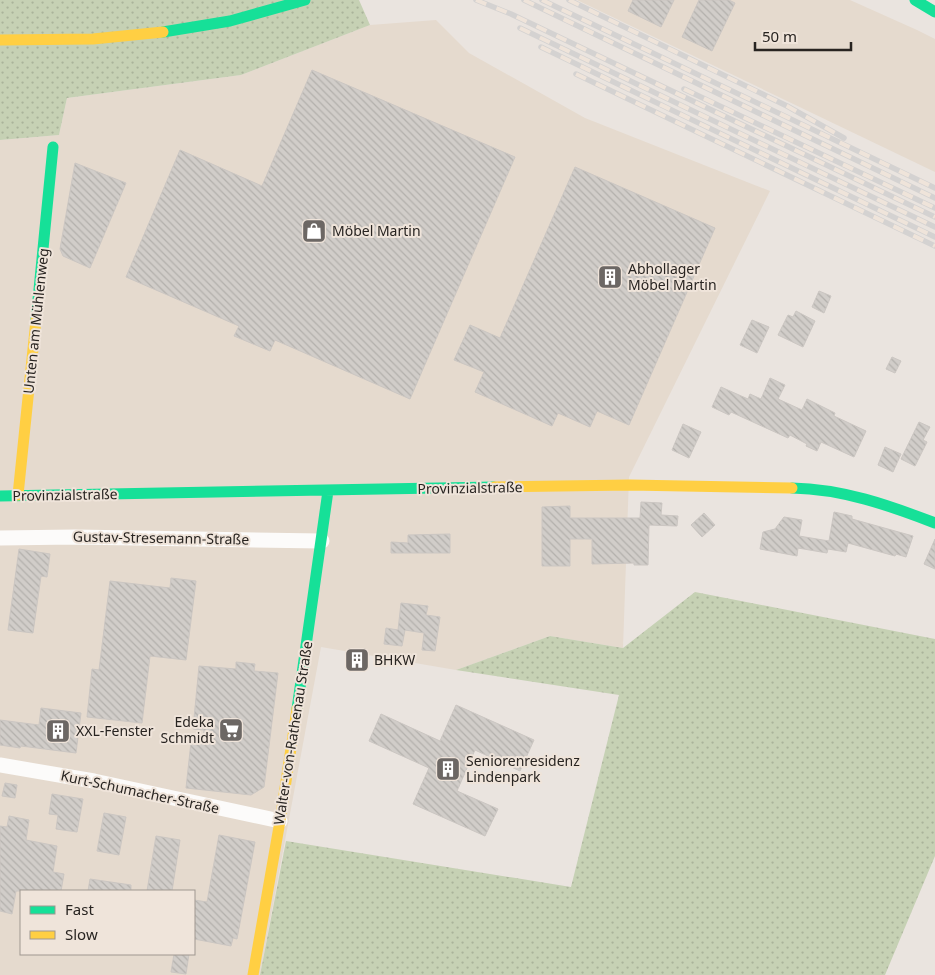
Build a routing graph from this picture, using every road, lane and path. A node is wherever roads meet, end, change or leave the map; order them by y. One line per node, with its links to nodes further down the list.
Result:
1 (305, 0): 4 (main road)
2 (915, 0): 3 (main road)
3 (935, 12)
4 (0, 40)
5 (53, 146): 8 (main road, Unten am Mühlenweg)
6 (328, 491): 8 (main road, Provinzialstraße); 9 (main road, Provinzialstraße); 11 (main road, Walter-von-Rathenau Straße)
7 (0, 496): 8 (main road, Provinzialstraße)
8 (18, 496)
9 (935, 523)
10 (0, 538): 11 (street, Gustav-Stresemann-Straße)
11 (322, 541): 13 (main road, Walter-von-Rathenau Straße)
12 (0, 765): 13 (street, Kurt-Schumacher-Straße)
13 (280, 821): 14 (main road, Walter-von-Rathenau Straße)
14 (253, 975)

